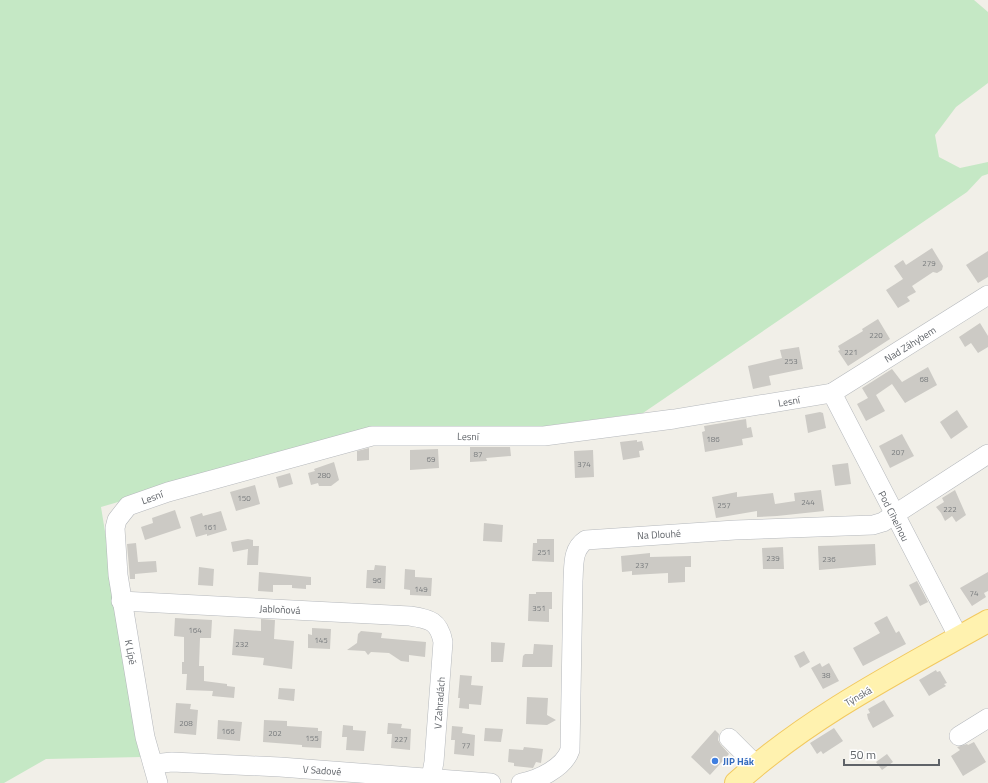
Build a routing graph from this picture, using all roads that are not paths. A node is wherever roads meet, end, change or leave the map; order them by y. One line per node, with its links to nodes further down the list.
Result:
1 (988, 295): 2 (street, Nad Záhybem)
2 (832, 393): 4 (street, Pod Cihelnou); 5 (street, Lesní)
3 (988, 454): 4 (street, Na Dlouhé)
4 (894, 515): 9 (street, Pod Cihelnou); 19 (street, Na Dlouhé)
5 (117, 520): 6 (street, K Lípě)
6 (121, 601): 8 (street, Jabloňová); 13 (street, K Lípě)
7 (988, 621): 9 (main road, Týnská)
8 (436, 624): 16 (street, V Zahradách)
9 (958, 638): 14 (main road, Týnská)
10 (988, 718): 11 (street)
11 (959, 736)
12 (729, 738): 14 (street)
13 (153, 764): 15 (street, V Sadové); 17 (street, K Lípě)
14 (756, 765): 20 (main road, Týnská)
15 (279, 775): 16 (street, V Sadové)
16 (431, 781): 18 (street, V Sadové)
17 (158, 783)
18 (491, 783)
19 (521, 783)
20 (736, 783)

